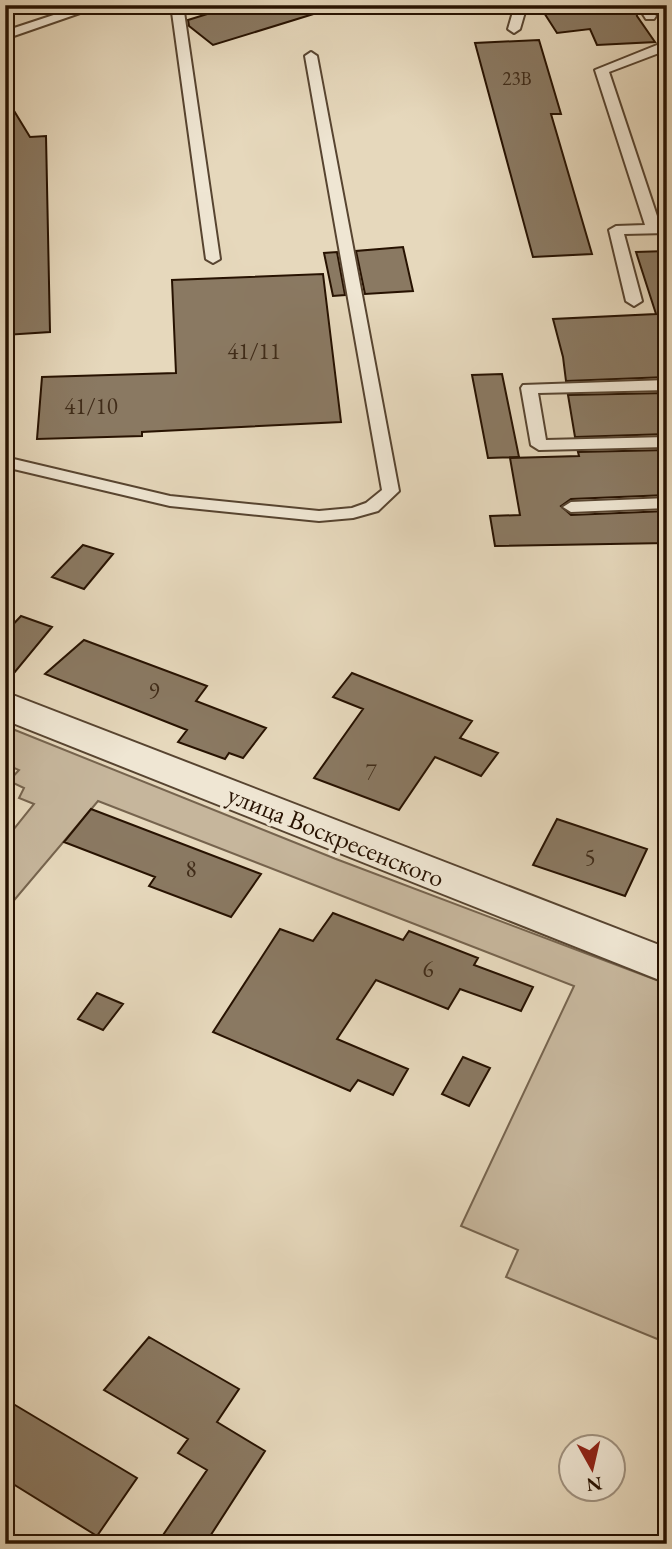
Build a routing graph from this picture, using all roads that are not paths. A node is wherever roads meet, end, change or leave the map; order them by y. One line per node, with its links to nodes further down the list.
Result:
1 (97, 5): 5 (lane)
2 (177, 5): 9 (lane)
3 (521, 5): 4 (lane)
4 (514, 29)
5 (5, 35)
6 (667, 46): 8 (lane)
7 (311, 56): 13 (lane)
8 (660, 229): 10 (lane)
9 (213, 259)
10 (634, 300)
11 (667, 385): 12 (lane)
12 (667, 442)
13 (5, 462)
14 (667, 503): 15 (lane)
15 (571, 507)
16 (5, 705): 17 (street, улица Воскресенского)
17 (667, 966)

